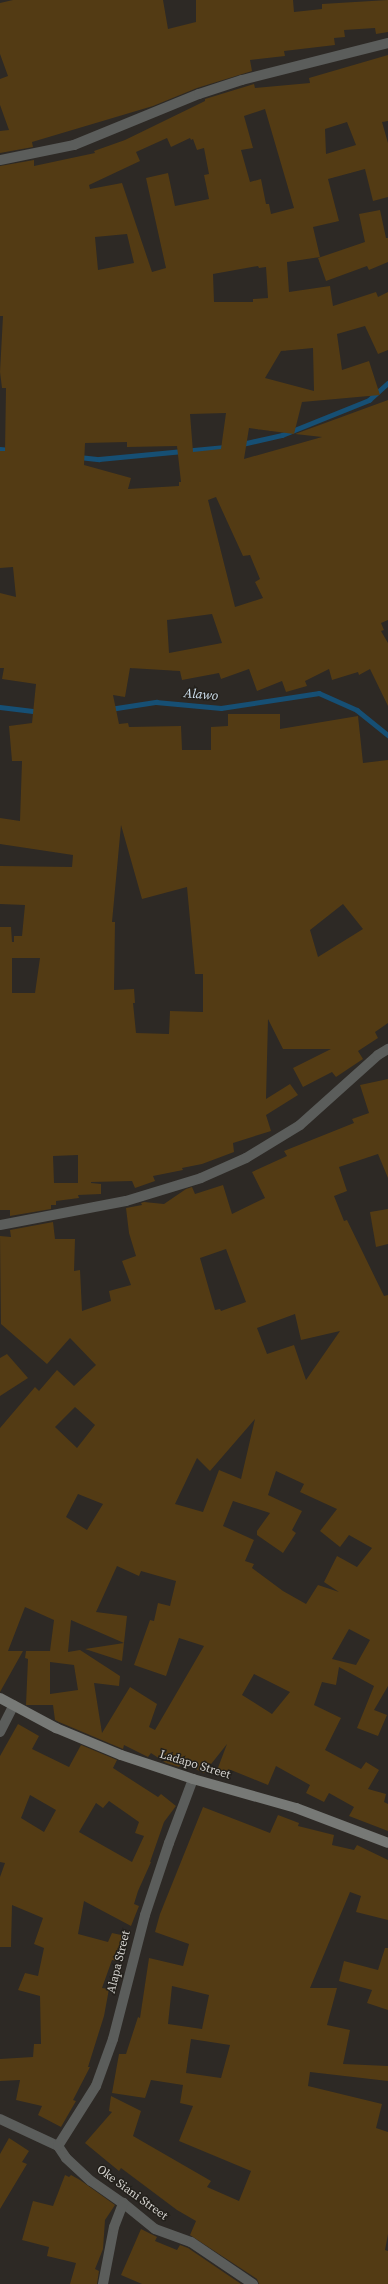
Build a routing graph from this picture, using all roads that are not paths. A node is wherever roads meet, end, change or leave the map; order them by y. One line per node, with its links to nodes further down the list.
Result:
1 (388, 43): 2 (street)
2 (0, 160)
3 (388, 1049): 4 (street)
4 (0, 1226)
5 (0, 1698): 6 (main road, Ladapo Street)
6 (14, 1705): 7 (street); 8 (main road, Ladapo Street)
7 (0, 1732)
8 (193, 1779): 9 (main road, Ladapo Street); 11 (street, Alapa Street)
9 (388, 1843)
10 (0, 2119): 11 (street, Oke Siani Street)
11 (58, 2146): 12 (street, Oke Siani Street)
12 (123, 2203): 13 (street); 14 (street, Oke Siani Street)
13 (103, 2284)
14 (253, 2284)

